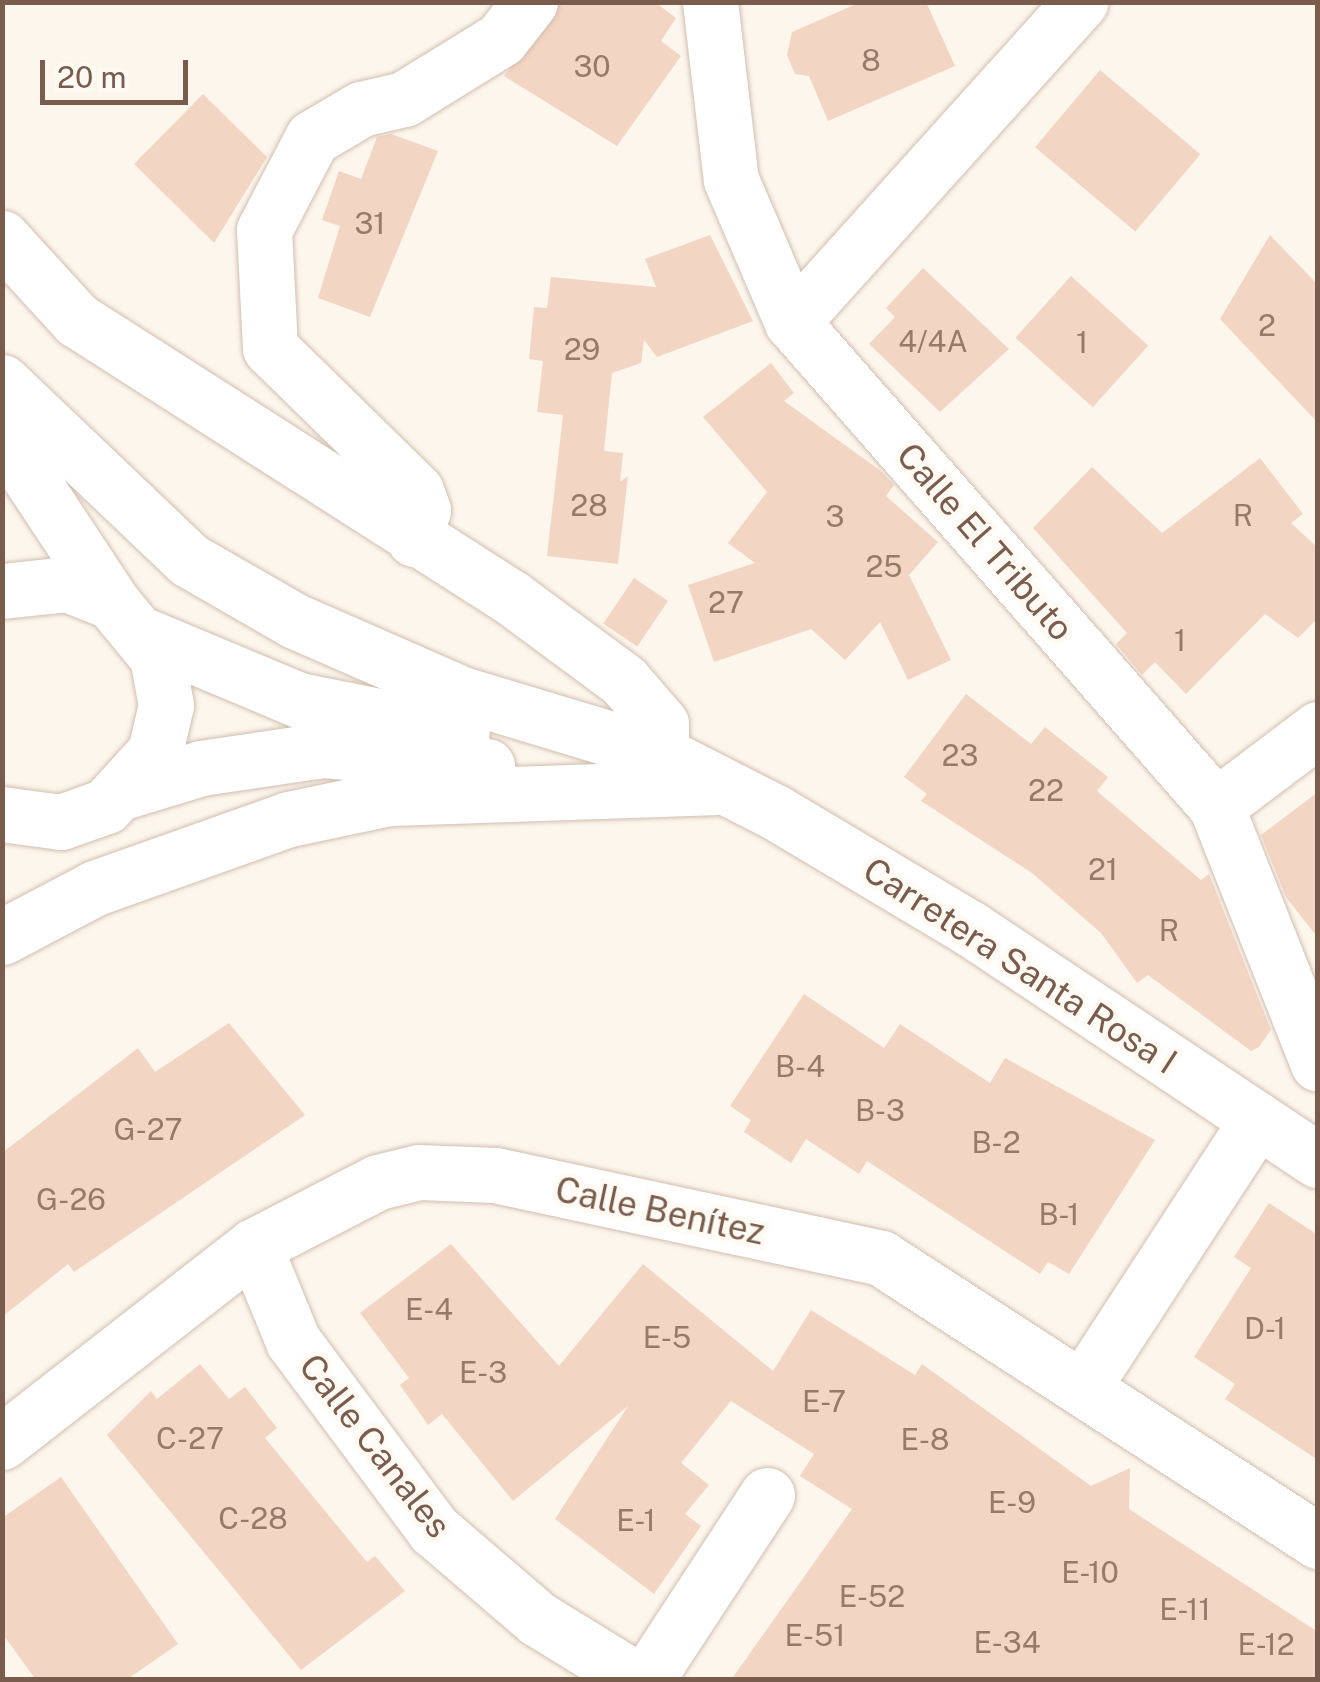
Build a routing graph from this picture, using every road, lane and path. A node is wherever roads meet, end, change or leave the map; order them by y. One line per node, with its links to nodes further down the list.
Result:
1 (530, 2): 8 (street)
2 (710, 2): 5 (street, Calle El Tributo)
3 (1080, 2): 5 (street)
4 (2, 238): 8 (street)
5 (792, 322): 15 (street, Calle El Tributo)
6 (2, 382): 12 (street, Carretera Santa Rosa I)
7 (2, 435): 10 (street)
8 (414, 540): 12 (street)
9 (2, 591): 10 (street, Carretera Santa Rosa I)
10 (129, 619): 13 (street, Carretera Santa Rosa I); 14 (street)
11 (1318, 728): 15 (street)
12 (662, 754): 13 (street, Carretera Santa Rosa I)
13 (714, 787): 14 (street, Carretera Santa Rosa I); 17 (street); 19 (street, Carretera Santa Rosa I)
14 (126, 791): 16 (street, Carretera Santa Rosa I)
15 (1216, 806): 18 (street, Calle El Tributo)
16 (14, 827)
17 (2, 937)
18 (1316, 1051)
19 (1257, 1120): 20 (street, Carretera Santa Rosa I); 22 (street)
20 (1318, 1160)
21 (254, 1246): 22 (street, Calle Benítez); 23 (street, Calle Benítez); 26 (street, Calle Canales)
22 (1083, 1386): 25 (street, Calle Benítez)
23 (2, 1442)
24 (767, 1496): 27 (street)
25 (1318, 1540)
26 (637, 1680)
27 (646, 1680)

